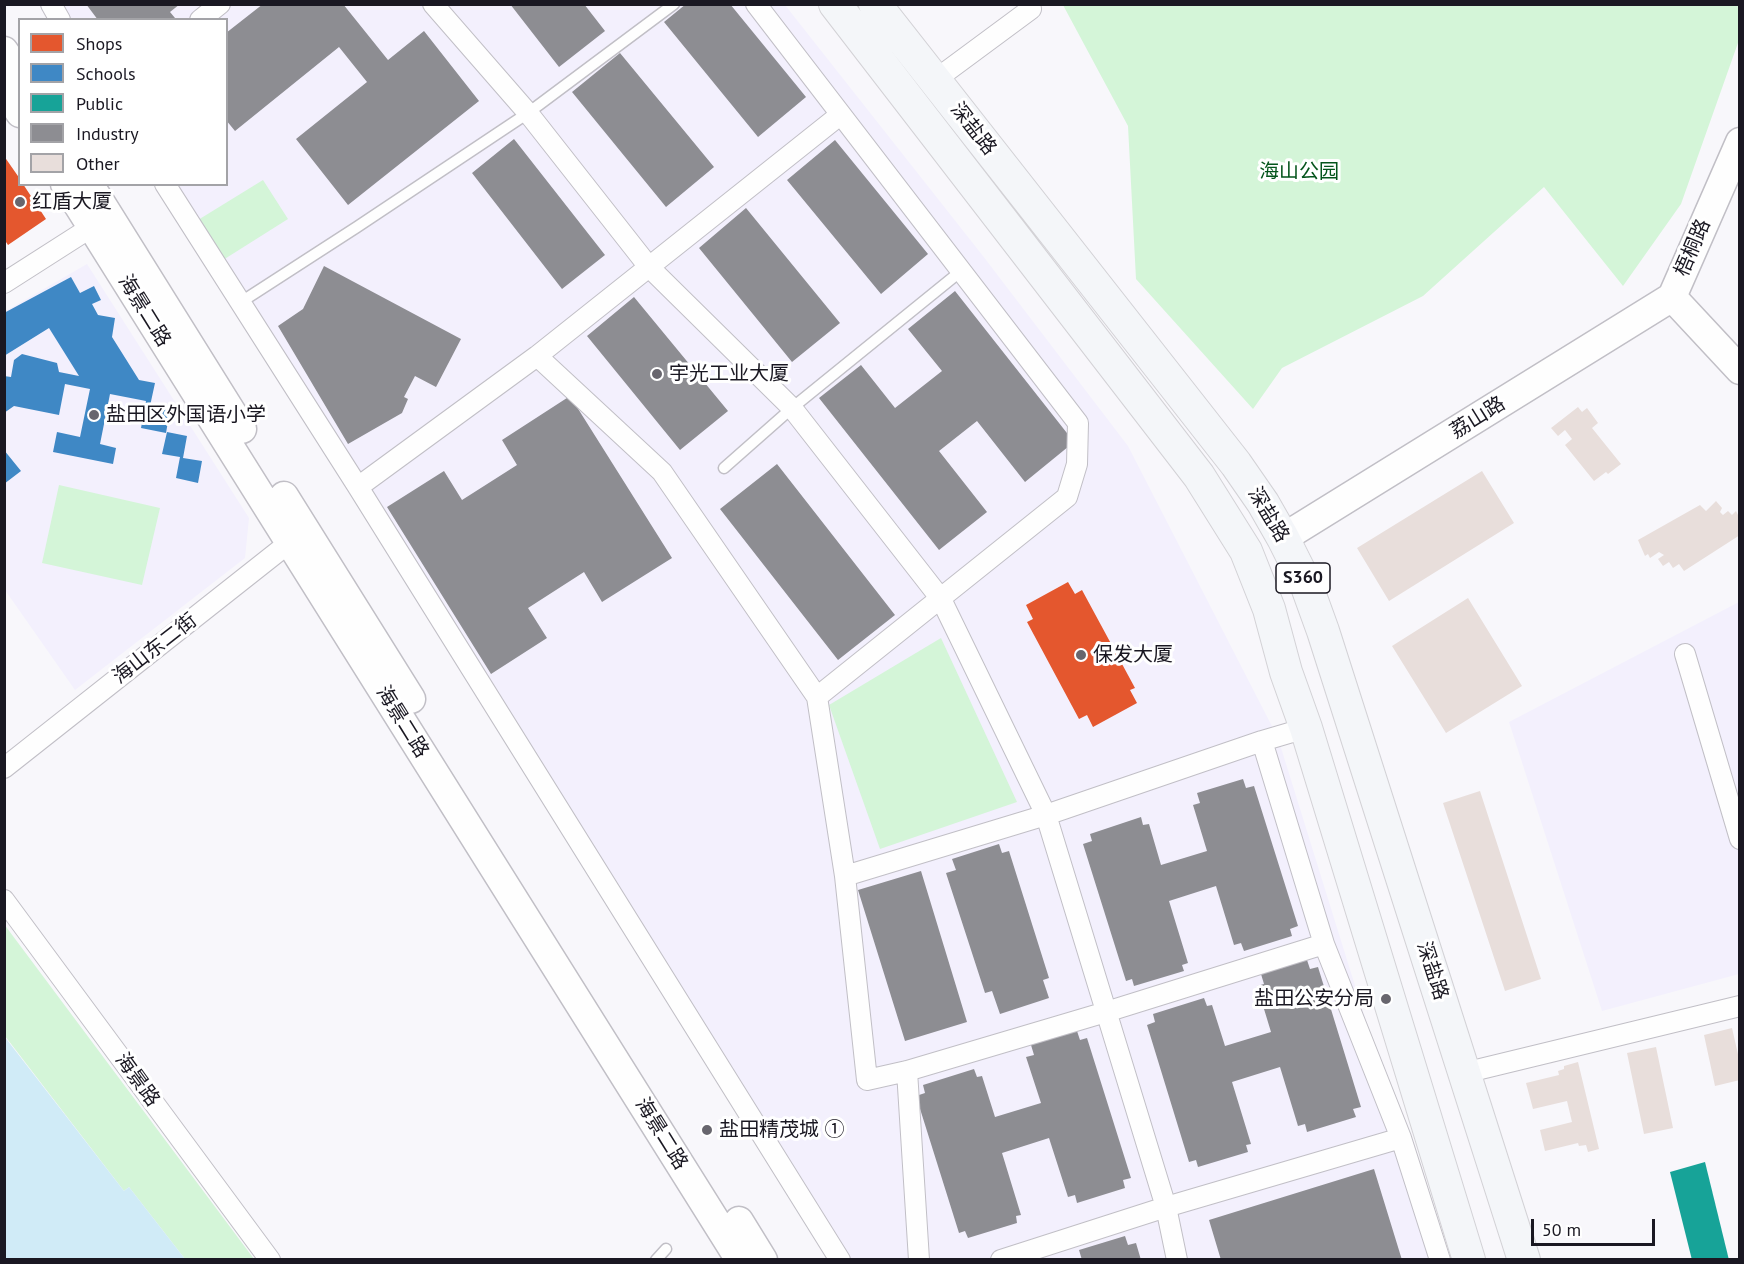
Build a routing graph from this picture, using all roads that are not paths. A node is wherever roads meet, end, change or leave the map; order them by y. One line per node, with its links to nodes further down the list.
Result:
1 (51, 4): 9 (street)
2 (220, 4): 10 (street)
3 (433, 4): 16 (street)
4 (674, 4): 16 (lane)
5 (756, 4): 17 (street)
6 (835, 4): 38 (main road, 深盐路 / S360)
7 (875, 4): 13 (main road, 深盐路 / S360)
8 (1029, 4): 13 (street)
9 (59, 18)
10 (202, 18)
11 (4, 51): 12 (street)
12 (18, 72)
13 (935, 80): 34 (main road, 深盐路 / S360)
14 (4, 89): 15 (street)
15 (18, 110)
16 (528, 113): 23 (street); 27 (lane)
17 (840, 115): 23 (street); 24 (street)
18 (1740, 142): 26 (street, 梧桐路)
19 (67, 186): 22 (street, 海景二路)
20 (89, 186): 22 (street, 海景二路)
21 (166, 186): 27 (street)
22 (100, 221): 25 (street); 33 (street, 海景二路)
23 (648, 267): 28 (street); 30 (street)
24 (961, 272): 30 (lane); 35 (street)
25 (4, 283)
26 (1672, 297): 29 (street, 梧桐路); 34 (street, 荔山路)
27 (241, 302): 32 (street)
28 (537, 356): 32 (street); 37 (street)
29 (1740, 370)
30 (792, 408): 31 (lane); 35 (street)
31 (724, 468)
32 (358, 487): 57 (street)
33 (297, 536): 40 (street, 海山东二街); 55 (street, 海景二路); 56 (street, 海景二路)
34 (1283, 538): 49 (main road, 深盐路 / S360)
35 (941, 599): 37 (street); 41 (street)
36 (1685, 654): 42 (street)
37 (817, 697): 43 (street)
38 (1306, 728): 39 (street); 62 (main road, 深盐路 / S360)
39 (1262, 741): 41 (street); 45 (street)
40 (4, 768)
41 (1046, 815): 43 (street); 47 (street)
42 (1740, 839)
43 (846, 876): 48 (street)
44 (4, 900): 53 (street, 海景路)
45 (1324, 944): 47 (street); 50 (street)
46 (1740, 1006): 49 (street)
47 (1106, 1012): 48 (street); 51 (street)
48 (907, 1071): 58 (street)
49 (1464, 1073): 63 (main road, 深盐路 / S360)
50 (1401, 1138): 51 (street); 61 (street)
51 (1166, 1207): 59 (street); 60 (street)
52 (666, 1249): 54 (lane)
53 (270, 1260)
54 (656, 1260)
55 (740, 1260)
56 (763, 1260)
57 (840, 1260)
58 (919, 1260)
59 (1001, 1260)
60 (1177, 1260)
61 (1440, 1260)
62 (1469, 1260)
63 (1524, 1260)

